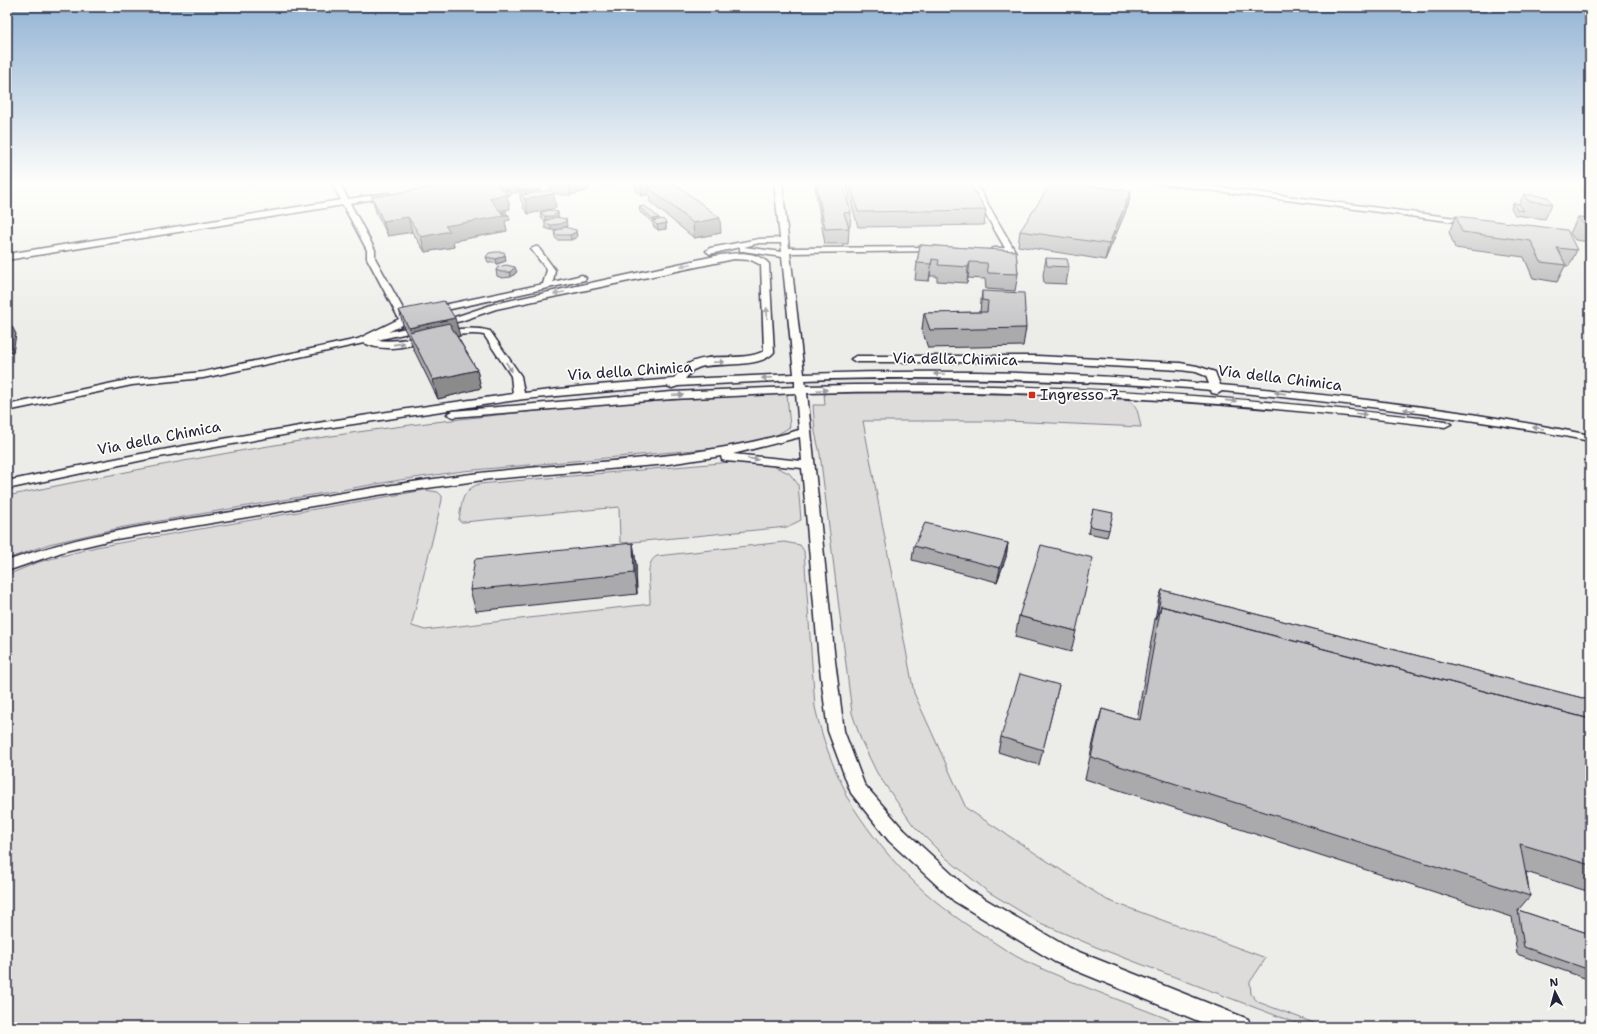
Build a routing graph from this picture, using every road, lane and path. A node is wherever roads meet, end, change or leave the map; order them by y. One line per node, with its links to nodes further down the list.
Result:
1 (172, 230): 11 (lane)
2 (361, 230): 13 (lane)
3 (783, 230): 5 (lane)
4 (999, 230): 7 (lane)
5 (784, 240): 9 (lane); 10 (lane)
6 (947, 248): 10 (lane)
7 (987, 249)
8 (535, 250): 12 (lane)
9 (717, 250): 10 (lane); 12 (lane)
10 (786, 253): 17 (lane)
11 (7, 257)
12 (547, 286): 13 (lane)
13 (404, 319): 14 (lane)
14 (361, 341): 16 (lane, one-way to 14); 20 (lane, one-way to 20); 21 (lane)
15 (856, 359): 18 (lane)
16 (676, 383): 17 (lane, Via della Chimica, one-way to 16); 20 (lane, Via della Chimica); 22 (lane)
17 (800, 384): 18 (lane, Via della Chimica, one-way to 17); 19 (lane, Via della Chimica, one-way to 19); 22 (lane, Via della Chimica, one-way to 17); 24 (lane)
18 (1215, 386): 19 (lane); 25 (lane, Via della Chimica, one-way to 18)
19 (911, 388): 26 (lane, Via della Chimica, one-way to 26)
20 (520, 396): 23 (lane, Via della Chimica)
21 (7, 408)
22 (426, 416): 23 (lane, Via della Chimica)
23 (318, 426): 29 (lane, Via della Chimica)
24 (805, 432): 27 (lane); 28 (lane)
25 (1590, 438)
26 (1590, 442)
27 (701, 457): 28 (lane, one-way to 28); 30 (lane)
28 (808, 465): 31 (lane)
29 (7, 485)
30 (7, 566)
31 (1240, 1027)

